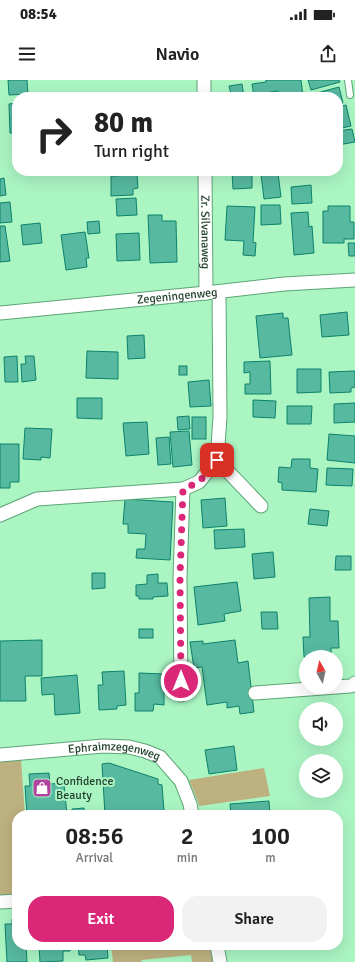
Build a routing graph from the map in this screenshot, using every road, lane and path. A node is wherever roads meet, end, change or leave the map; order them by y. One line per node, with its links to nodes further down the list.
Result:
1 (204, 80): 3 (street)
2 (348, 80): 4 (lane)
3 (204, 92)
4 (350, 94)
5 (204, 176): 8 (street, Zr. Silvanaweg)
6 (355, 280): 7 (street, Zegeningenweg)
7 (219, 292): 8 (street, Zegeningenweg); 10 (street)
8 (206, 293): 9 (street, Zegeningenweg)
9 (0, 313)
10 (217, 460): 11 (street); 12 (street)
11 (183, 489): 13 (street); 16 (street)
12 (262, 506)
13 (0, 515)
14 (355, 683): 15 (street)
15 (255, 694)
16 (181, 695)
17 (0, 755): 18 (street, Ephraimzegenweg)
18 (191, 810)
19 (12, 901): 20 (street)
20 (0, 902)
21 (218, 950): 22 (street)
22 (220, 962)

